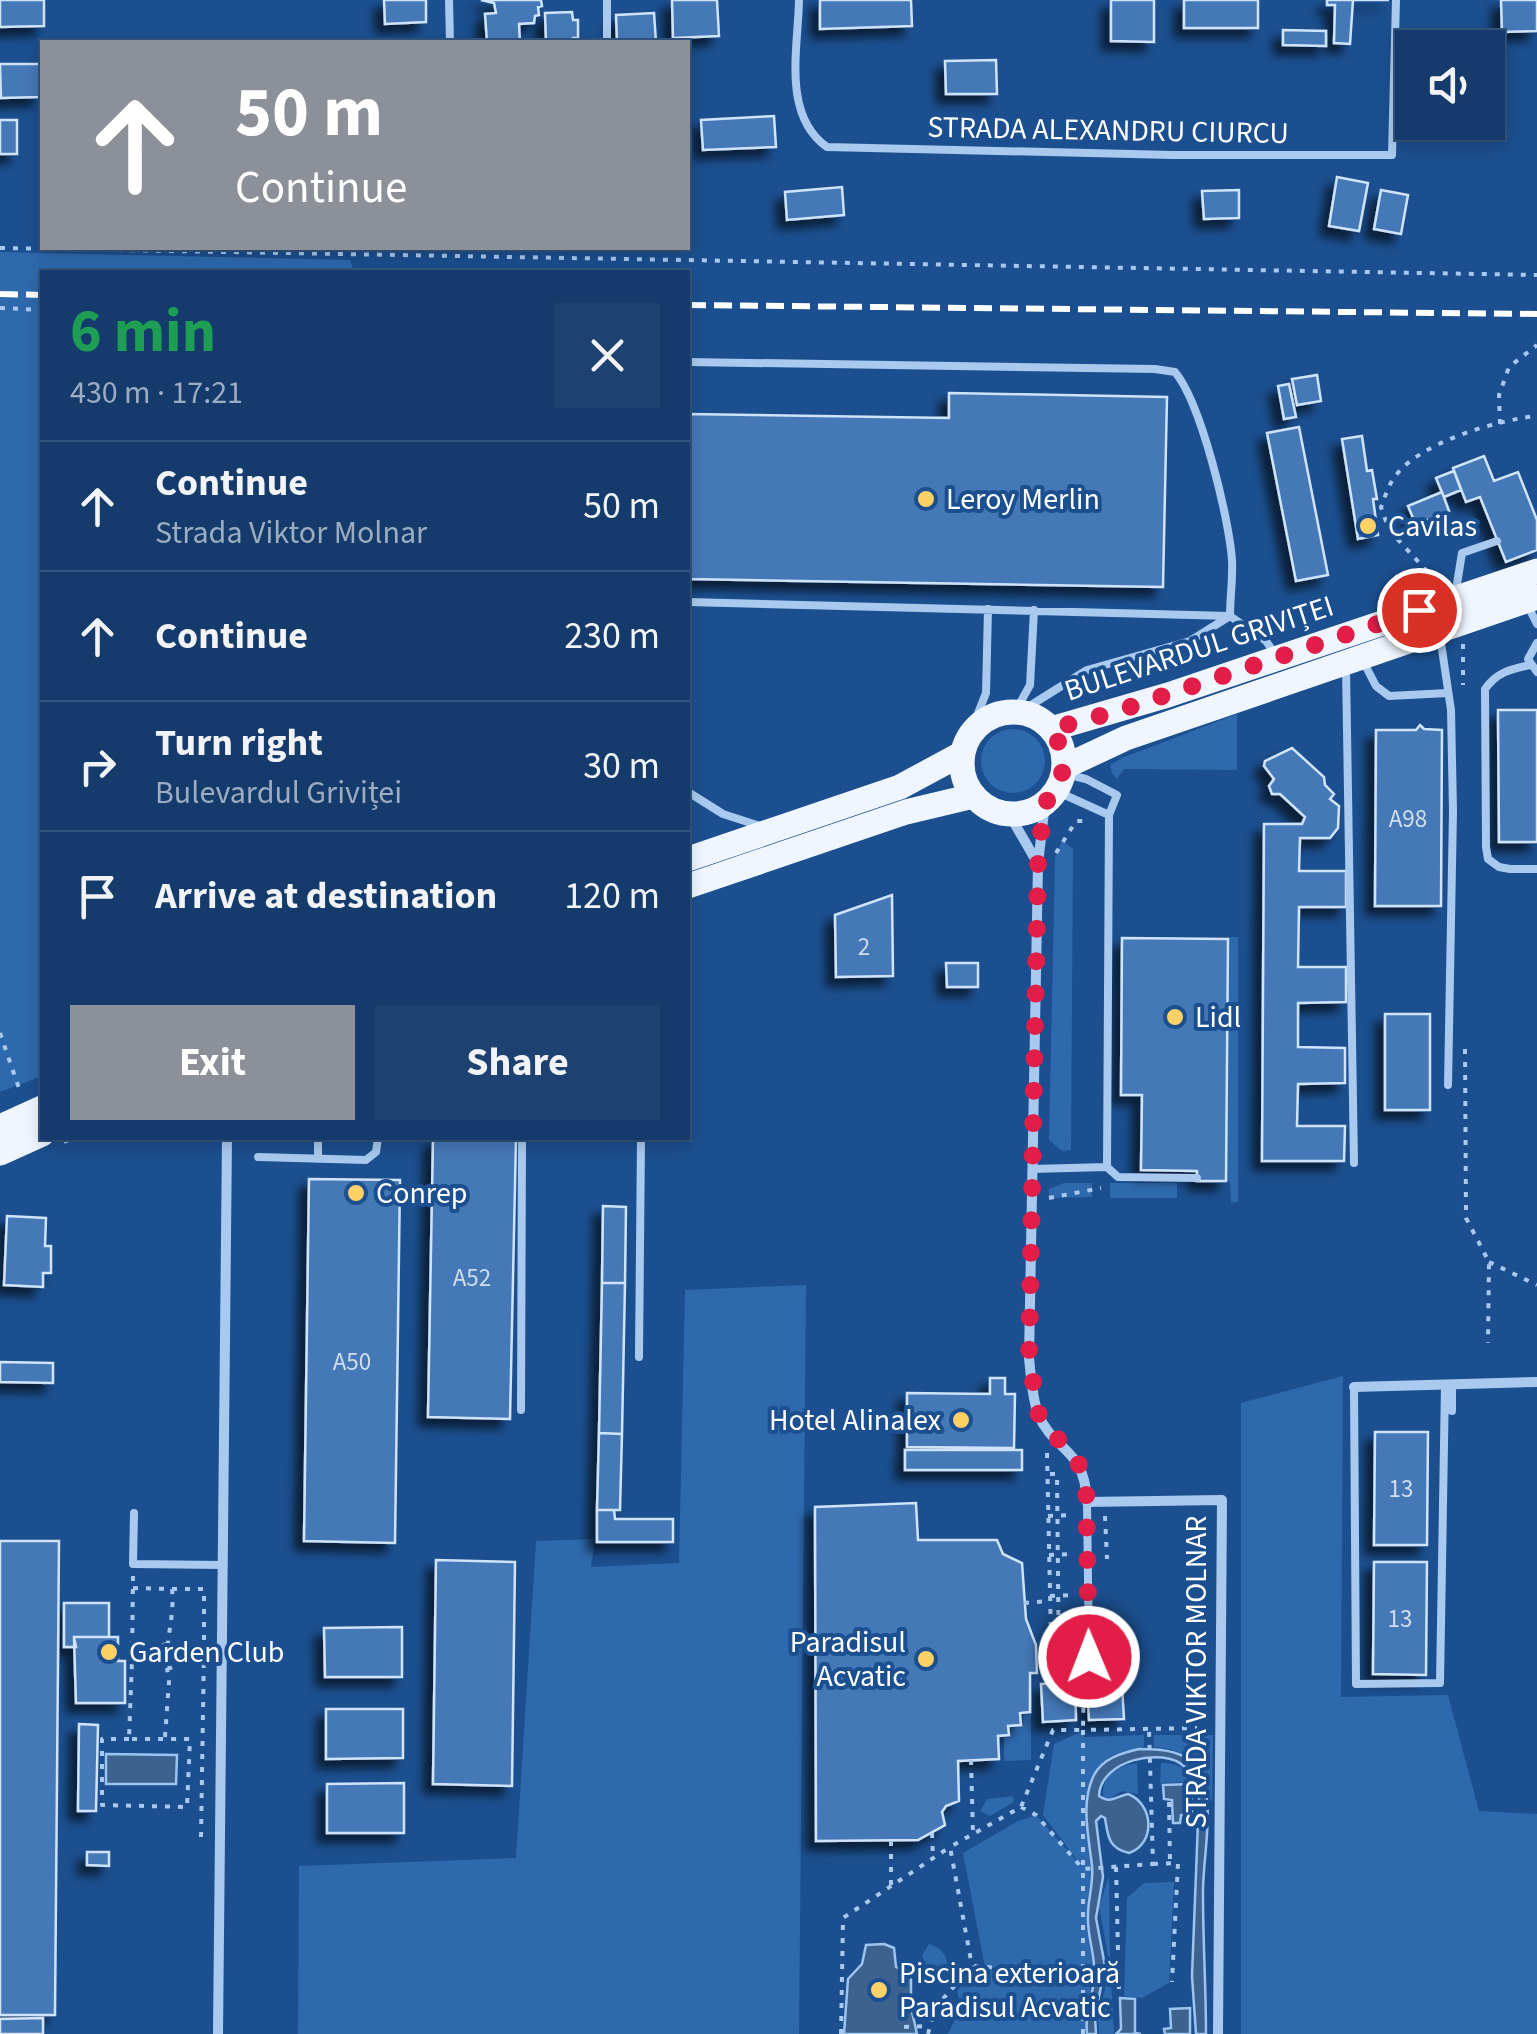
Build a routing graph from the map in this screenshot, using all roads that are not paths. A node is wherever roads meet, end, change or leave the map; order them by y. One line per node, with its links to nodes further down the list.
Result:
1 (449, 0): 5 (lane)
2 (607, 0): 6 (lane)
3 (799, 0): 4 (lane, STRADA ALEXANDRU CIURCU)
4 (1396, 0)
5 (450, 40)
6 (607, 40)
7 (690, 362): 15 (lane)
8 (1497, 541): 10 (lane)
9 (1537, 571): 10 (main road, BULEVARDUL GRIVIȚEI)
10 (1454, 598): 18 (main road, BULEVARDUL GRIVIȚEI)
11 (690, 602): 13 (lane)
12 (1533, 608): 16 (main road, BULEVARDUL GRIVIȚEI)
13 (988, 609): 14 (lane); 24 (lane)
14 (1034, 610): 15 (lane); 22 (lane)
15 (1230, 616): 18 (lane); 22 (lane)
16 (1439, 632): 19 (main road, BULEVARDUL GRIVIȚEI); 21 (lane)
17 (1537, 642): 20 (lane)
18 (1278, 658): 23 (main road, BULEVARDUL GRIVIȚEI)
19 (1354, 661): 21 (lane); 25 (main road, BULEVARDUL GRIVIȚEI); 46 (lane)
20 (1534, 668): 33 (lane)
21 (1448, 693): 35 (lane)
22 (1018, 712): 23 (main road); 24 (main road)
23 (1051, 729): 25 (main road)
24 (965, 747): 27 (main road); 30 (main road)
25 (1057, 784): 28 (main road); 29 (lane); 29 (lane); 32 (street)
26 (690, 793): 30 (lane)
27 (974, 796): 28 (main road); 34 (main road)
28 (1009, 814): 32 (street)
29 (1109, 818): 47 (lane)
30 (774, 830): 31 (main road)
31 (690, 858)
32 (1038, 864): 48 (street)
33 (1537, 869)
34 (690, 885)
35 (1448, 1085)
36 (38, 1118): 37 (main road); 43 (main road)
37 (0, 1127)
38 (227, 1140): 58 (street)
39 (318, 1140): 45 (lane)
40 (378, 1140): 45 (lane)
41 (522, 1140): 54 (lane)
42 (640, 1140): 50 (lane)
43 (0, 1153)
44 (258, 1157): 45 (lane)
45 (318, 1159)
46 (1354, 1164)
47 (1106, 1167): 48 (lane); 49 (lane)
48 (1032, 1169): 56 (street)
49 (1197, 1178)
50 (639, 1358)
51 (1537, 1382): 52 (street)
52 (1449, 1384): 53 (street); 53 (lane); 55 (lane)
53 (1354, 1387)
54 (521, 1410)
55 (1452, 1412)
56 (1087, 1502): 59 (lane); 61 (street, STRADA VIKTOR MOLNAR)
57 (134, 1513): 58 (lane)
58 (223, 1565): 60 (street)
59 (1089, 1657)
60 (218, 2034)
61 (1218, 2034)

